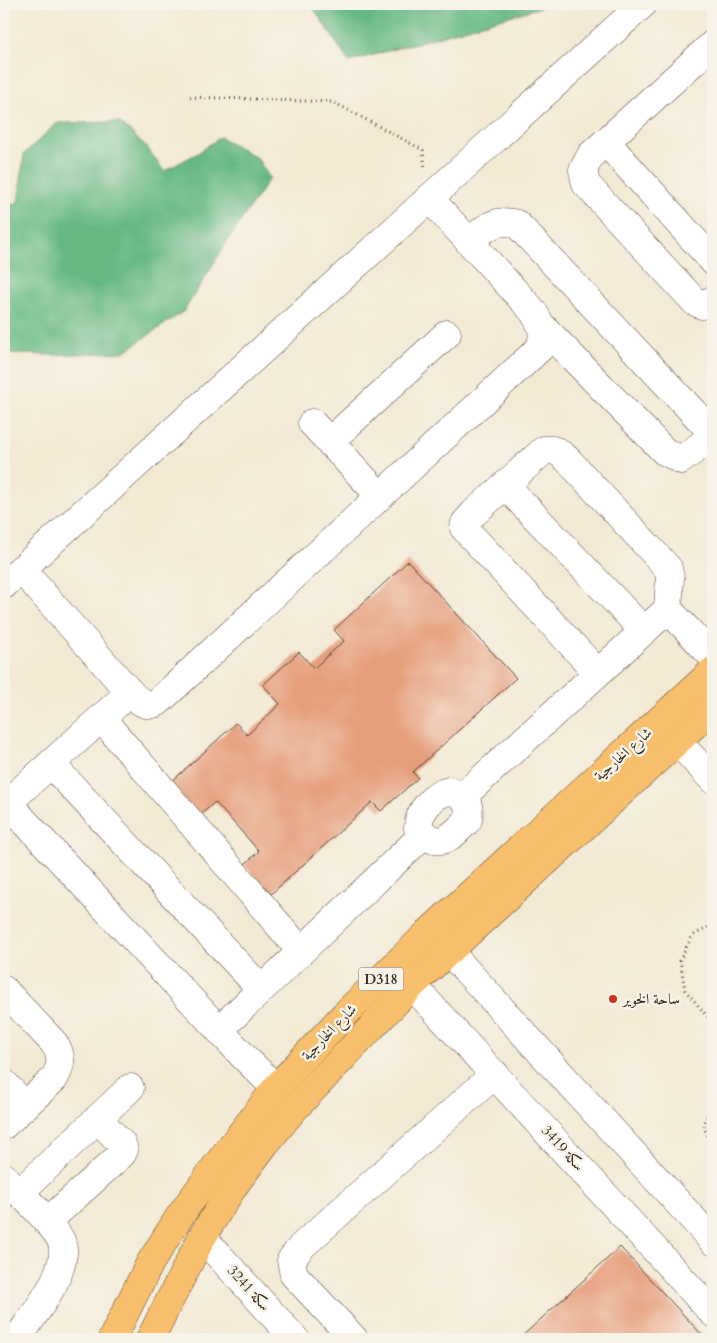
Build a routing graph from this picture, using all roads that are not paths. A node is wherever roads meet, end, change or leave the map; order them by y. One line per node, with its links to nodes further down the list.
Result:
1 (643, 4): 4 (street)
2 (713, 44): 3 (street)
3 (606, 142): 6 (street); 7 (street)
4 (429, 198): 5 (street); 12 (street)
5 (469, 242): 8 (street); 8 (street)
6 (713, 260)
7 (713, 300)
8 (542, 326): 11 (street)
9 (447, 334): 11 (street)
10 (505, 485): 13 (street); 14 (street); 17 (street)
11 (380, 496): 19 (street)
12 (12, 577): 19 (street)
13 (668, 609): 14 (street); 15 (street)
14 (644, 631): 17 (street)
15 (713, 657)
16 (713, 671): 25 (main road, شارع الخارجية / D318)
17 (598, 673): 27 (street)
18 (713, 691): 22 (main road)
19 (130, 692): 21 (street)
20 (713, 708): 22 (main road, شارع الخارجية / D318)
21 (101, 718): 23 (street); 27 (street)
22 (677, 741): 24 (street); 25 (main road); 28 (main road, شارع الخارجية / D318)
23 (51, 764): 30 (street); 32 (street)
24 (713, 780)
25 (545, 825): 26 (main road, شارع الخارجية / D318)
26 (430, 931): 28 (street); 36 (main road, شارع الخارجية / D318)
27 (301, 951): 30 (street)
28 (449, 952): 29 (main road, شارع الخارجية / D318); 44 (street)
29 (412, 985): 33 (street, سكة 3419); 43 (main road, شارع الخارجية / D318)
30 (261, 989): 32 (street)
31 (4, 990): 37 (street)
32 (219, 1030): 36 (street)
33 (495, 1074): 46 (street, سكة 3419); 51 (street)
34 (4, 1083): 37 (street)
35 (130, 1088): 38 (street)
36 (276, 1088): 40 (main road, شارع الخارجية / D318)
37 (25, 1106): 39 (street)
38 (98, 1119): 41 (street); 42 (street)
39 (4, 1125)
40 (216, 1166): 43 (main road); 45 (main road, شارع الخارجية / D318)
41 (12, 1185): 42 (street)
42 (47, 1222): 47 (street)
43 (202, 1237): 45 (main road); 49 (main road, شارع الخارجية / D318); 50 (street, سكة 3241)
44 (713, 1240)
45 (150, 1263): 48 (main road, شارع الخارجية / D318)
46 (713, 1312)
47 (17, 1339)
48 (112, 1339)
49 (150, 1339)
50 (295, 1339)
51 (354, 1339)

